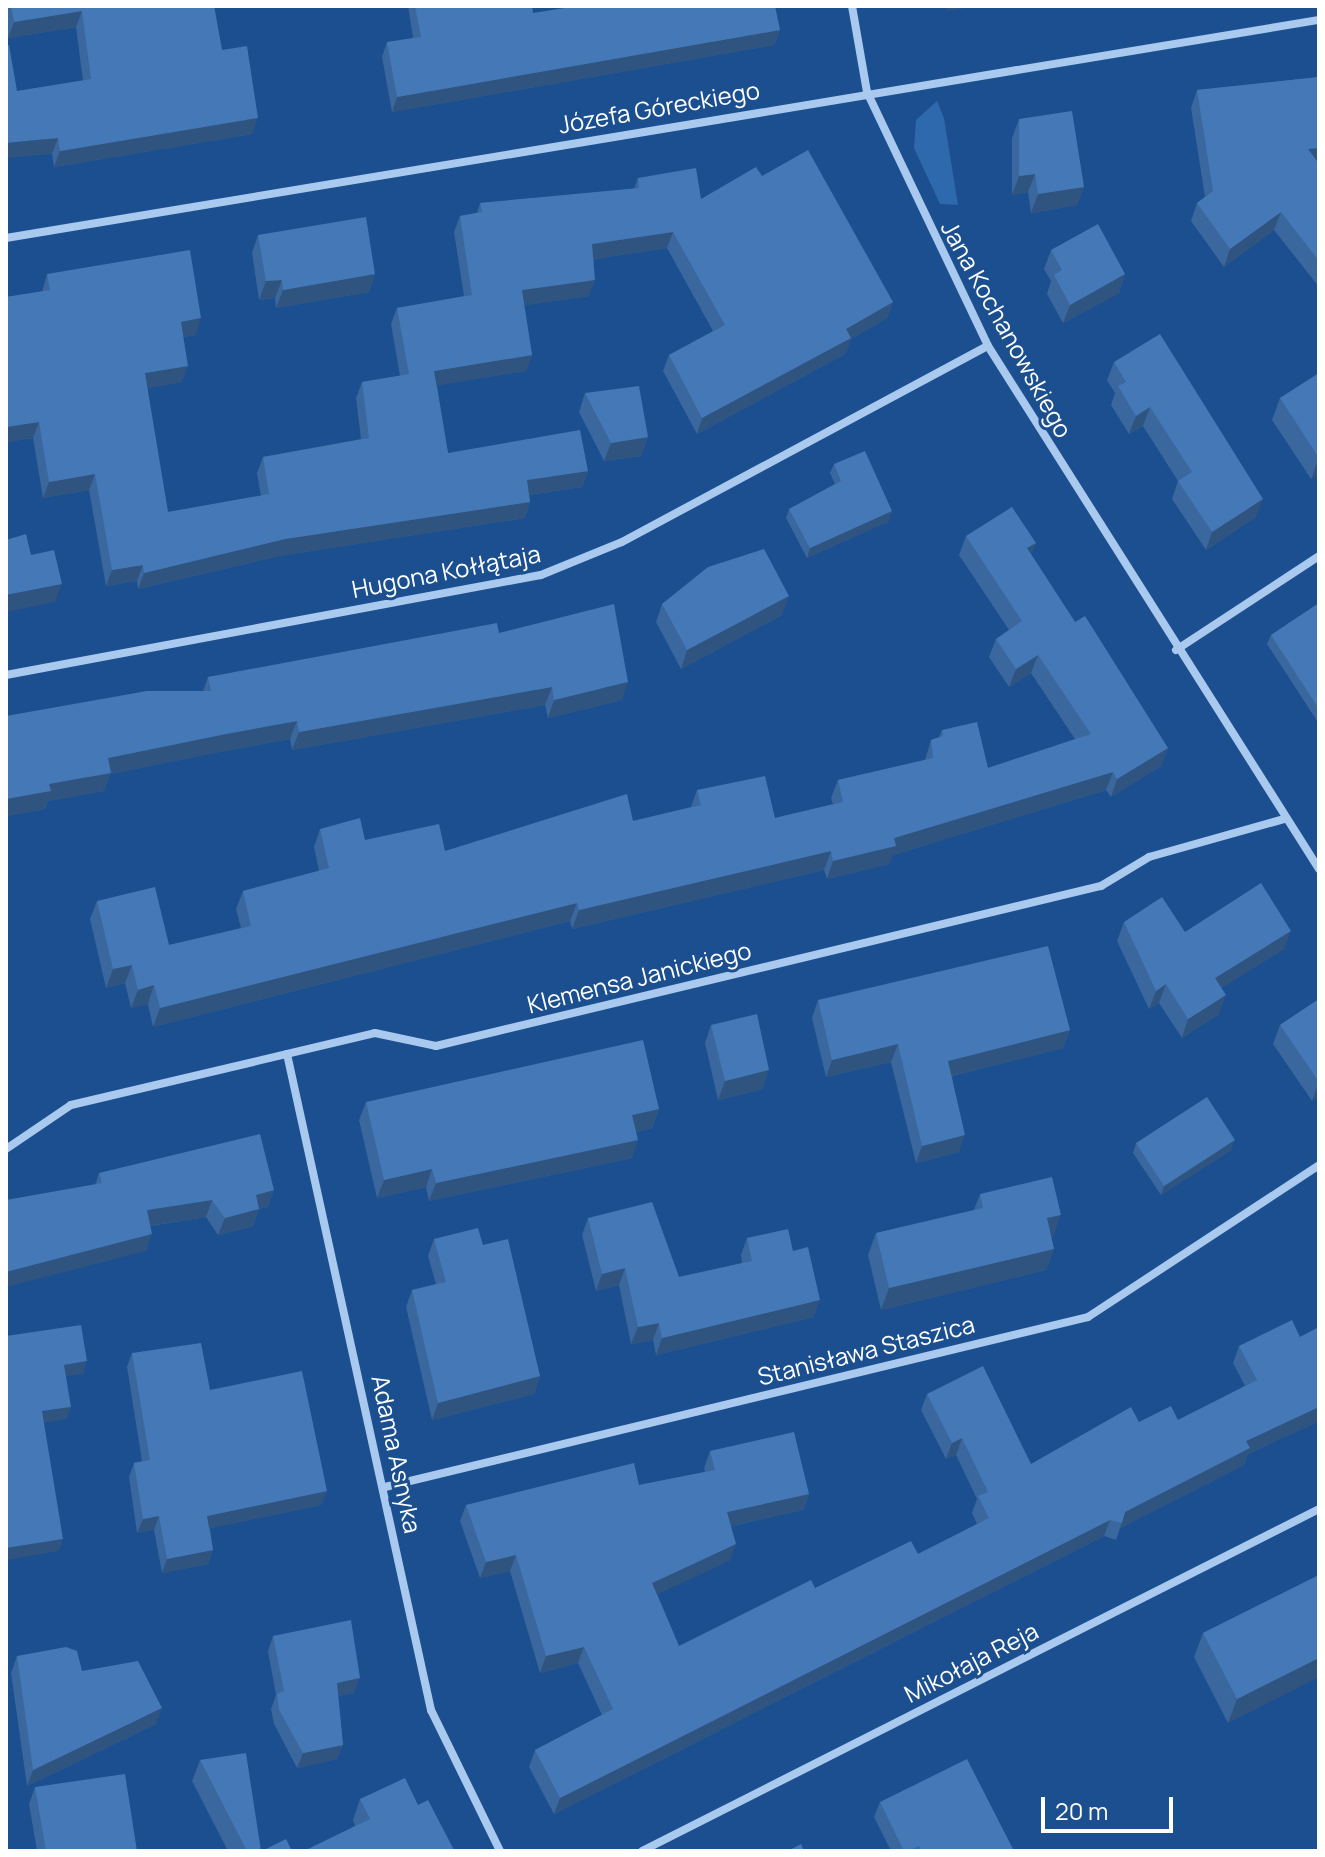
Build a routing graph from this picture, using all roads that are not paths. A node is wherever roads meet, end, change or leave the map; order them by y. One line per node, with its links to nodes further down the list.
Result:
1 (852, 6): 3 (street, Jana Kochanowskiego)
2 (1319, 20): 3 (street, Józefa Góreckiego)
3 (867, 92): 4 (street, Józefa Góreckiego); 5 (street, Jana Kochanowskiego)
4 (6, 238)
5 (988, 346): 7 (street, Jana Kochanowskiego); 8 (street, Hugona Kołłątaja)
6 (1319, 556): 7 (street)
7 (1176, 650): 9 (street, Jana Kochanowskiego)
8 (6, 675)
9 (1284, 819): 10 (street, Jana Kochanowskiego); 11 (street, Klemensa Janickiego)
10 (1319, 869)
11 (287, 1054): 12 (street, Klemensa Janickiego); 14 (street, Adama Asnyka)
12 (6, 1149)
13 (1319, 1165): 14 (street, Stanisława Staszica)
14 (385, 1487): 16 (street, Adama Asnyka)
15 (1319, 1509): 17 (street, Mikołaja Reja)
16 (500, 1851)
17 (642, 1851)

